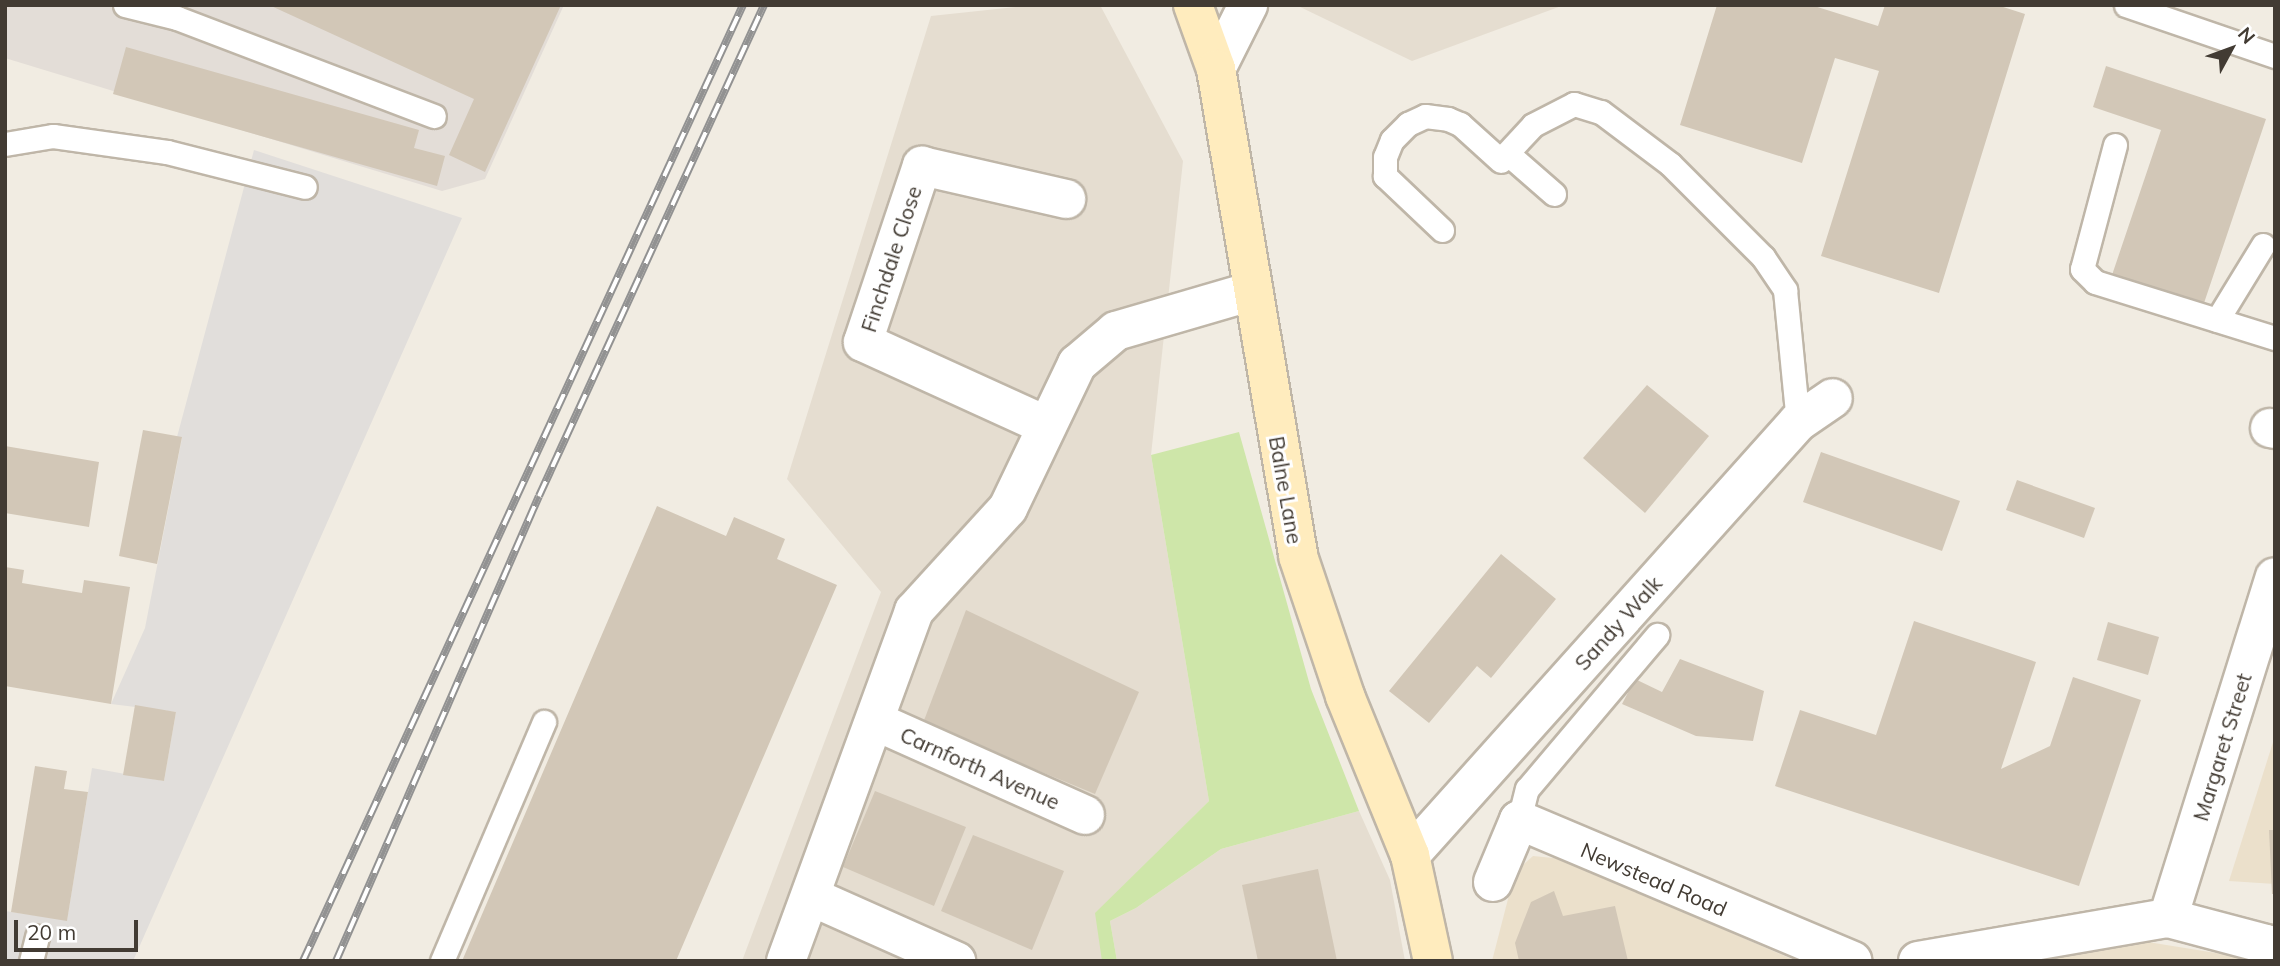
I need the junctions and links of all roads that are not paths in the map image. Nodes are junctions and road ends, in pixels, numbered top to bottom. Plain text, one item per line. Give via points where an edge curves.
1 (125, 5) edge
2 (1194, 5) edge
3 (1248, 5) edge
4 (2126, 5) edge
5 (2275, 56) edge
6 (1216, 69) junction
7 (435, 116) dead end
8 (5, 144) edge
9 (2115, 145) dead end
10 (1501, 161) dead end
11 (305, 187) dead end
12 (1554, 194) dead end
13 (1066, 199) dead end
14 (1442, 230) dead end
15 (2263, 245) dead end
16 (1253, 291) junction
17 (2217, 320) junction
18 (2275, 338) edge
19 (1833, 398) dead end
20 (1798, 422) junction
21 (1045, 425) junction
22 (2275, 577) edge
23 (1657, 635) dead end
24 (875, 721) junction
25 (544, 722) dead end
26 (1085, 815) dead end
27 (1519, 820) junction
28 (1410, 855) junction
29 (1493, 882) dead end
30 (812, 897) junction
31 (2168, 918) junction
32 (37, 937) dead end
33 (2275, 950) edge
34 (31, 961) edge
35 (442, 961) edge
36 (786, 961) edge
37 (956, 961) edge
38 (1433, 961) edge
39 (1852, 961) edge
40 (1918, 961) edge

1 - 7 lane via 177,18
2 - 6 street, Balne Lane
3 - 6 street
4 - 5 lane
6 - 16 street, Balne Lane
8 - 11 lane via 53,136 167,152
9 - 17 lane via 2081,268 2095,282
10 - 14 lane via 1460,124 1448,119 1425,116 1392,140 1385,157 1385,176
12 - 20 lane via 1507,153 1533,125 1574,104 1601,113 1670,164 1763,257 1785,290
13 - 21 street, Finchdale Close via 922,166 863,342
15 - 17 lane
16 - 21 street, Carnforth Avenue via 1116,331 1077,364
16 - 28 street, Balne Lane via 1298,556 1345,696
17 - 18 lane
19 - 20 street, Sandy Walk
20 - 28 street, Sandy Walk
21 - 24 street, Carnforth Avenue via 1008,508 914,611
22 - 31 street, Margaret Street
23 - 27 lane via 1527,789
24 - 26 street, Carnforth Avenue
24 - 30 street, Carnforth Avenue
25 - 35 lane
27 - 29 street
27 - 39 street, Newstead Road
28 - 38 street, Balne Lane
30 - 36 street, Carnforth Avenue
30 - 37 street
31 - 33 street
31 - 40 street
32 - 34 lane

